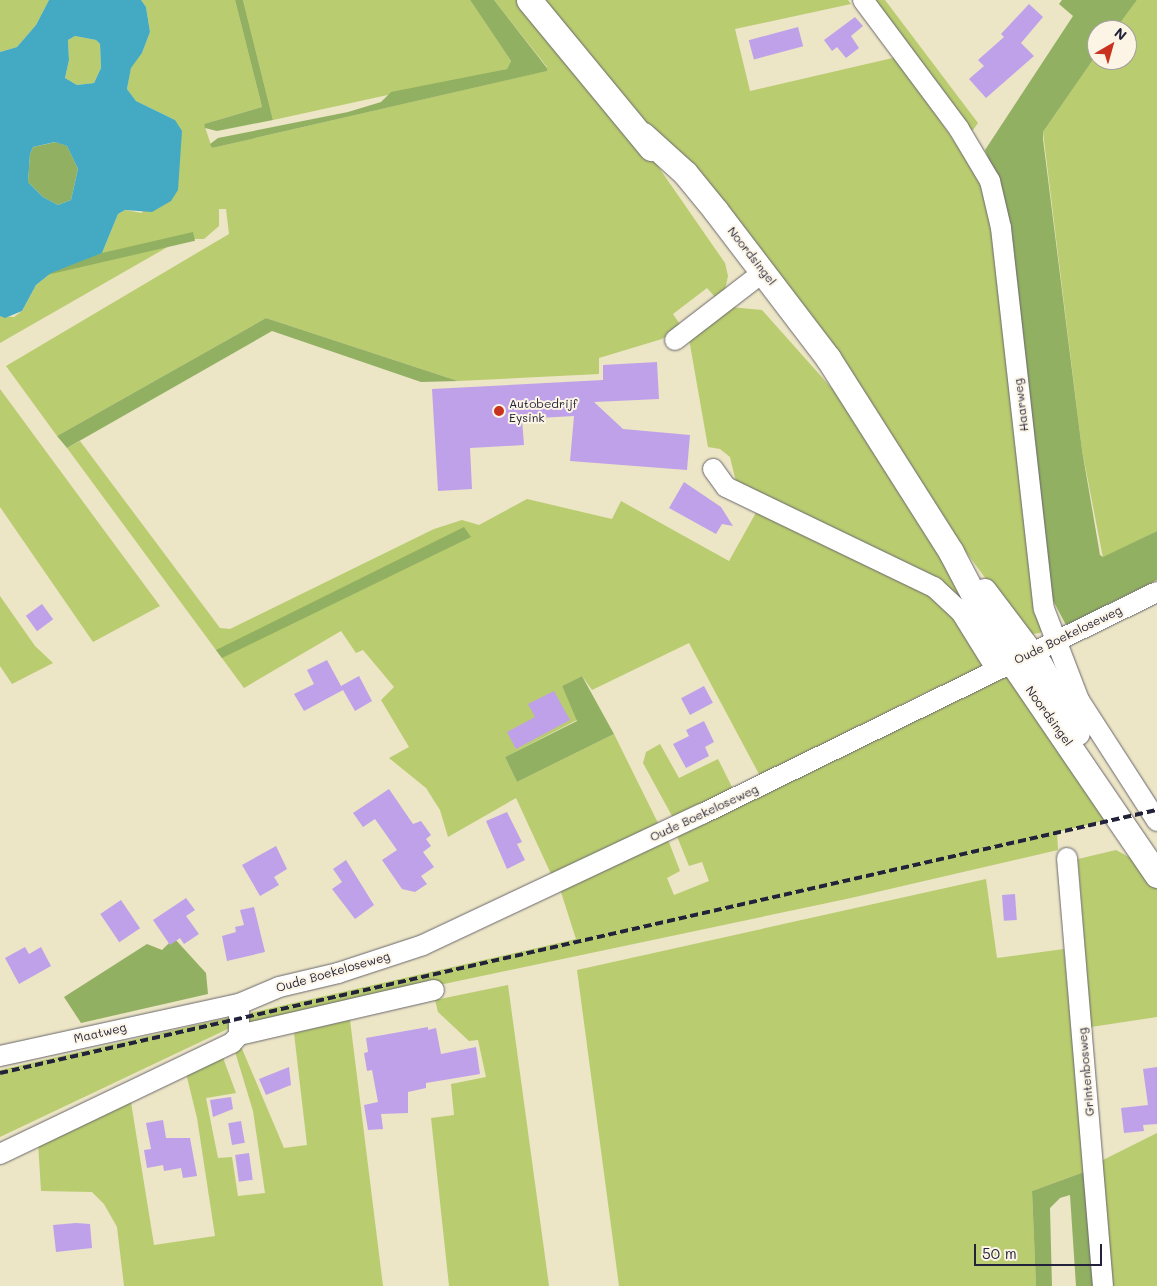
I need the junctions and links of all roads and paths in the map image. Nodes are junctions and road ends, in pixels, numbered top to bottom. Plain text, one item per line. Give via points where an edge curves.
1 (529, 0) edge
2 (863, 0) edge
3 (643, 135) junction
4 (754, 280) junction
5 (675, 340) dead end
6 (845, 389) junction
7 (713, 469) dead end
8 (1157, 592) edge
9 (1054, 640) junction
10 (1013, 661) junction
11 (1157, 821) edge
12 (1157, 851) edge
13 (1067, 858) dead end
14 (1157, 875) edge
15 (434, 990) dead end
16 (239, 1004) junction
17 (201, 1010) joint
18 (239, 1035) junction
19 (0, 1056) edge
20 (0, 1154) edge
21 (1103, 1286) edge

1 - 3 main road, Noordsingel
2 - 9 street, Haarweg via 959,129 990,181 1001,228 1044,609
3 - 4 main road, Noordsingel via 671,176
3 - 6 main road, Noordsingel via 684,173 755,258 828,358
4 - 5 street
4 - 6 main road, Noordsingel via 817,362
6 - 10 main road, Noordsingel via 951,552
7 - 10 street via 726,487 934,586
8 - 9 street, Oude Boekeloseweg
9 - 10 street, Oude Boekeloseweg
9 - 11 street, Haarweg via 1079,700
10 - 12 main road, Noordsingel via 1077,733
10 - 14 main road, Noordsingel
10 - 16 street, Oude Boekeloseweg via 423,945 338,973 280,987
13 - 21 street, Grintenbosweg
15 - 18 street
16 - 17 street, Oude Boekeloseweg
16 - 18 street
17 - 19 street, Maatweg
18 - 20 street via 232,1043

